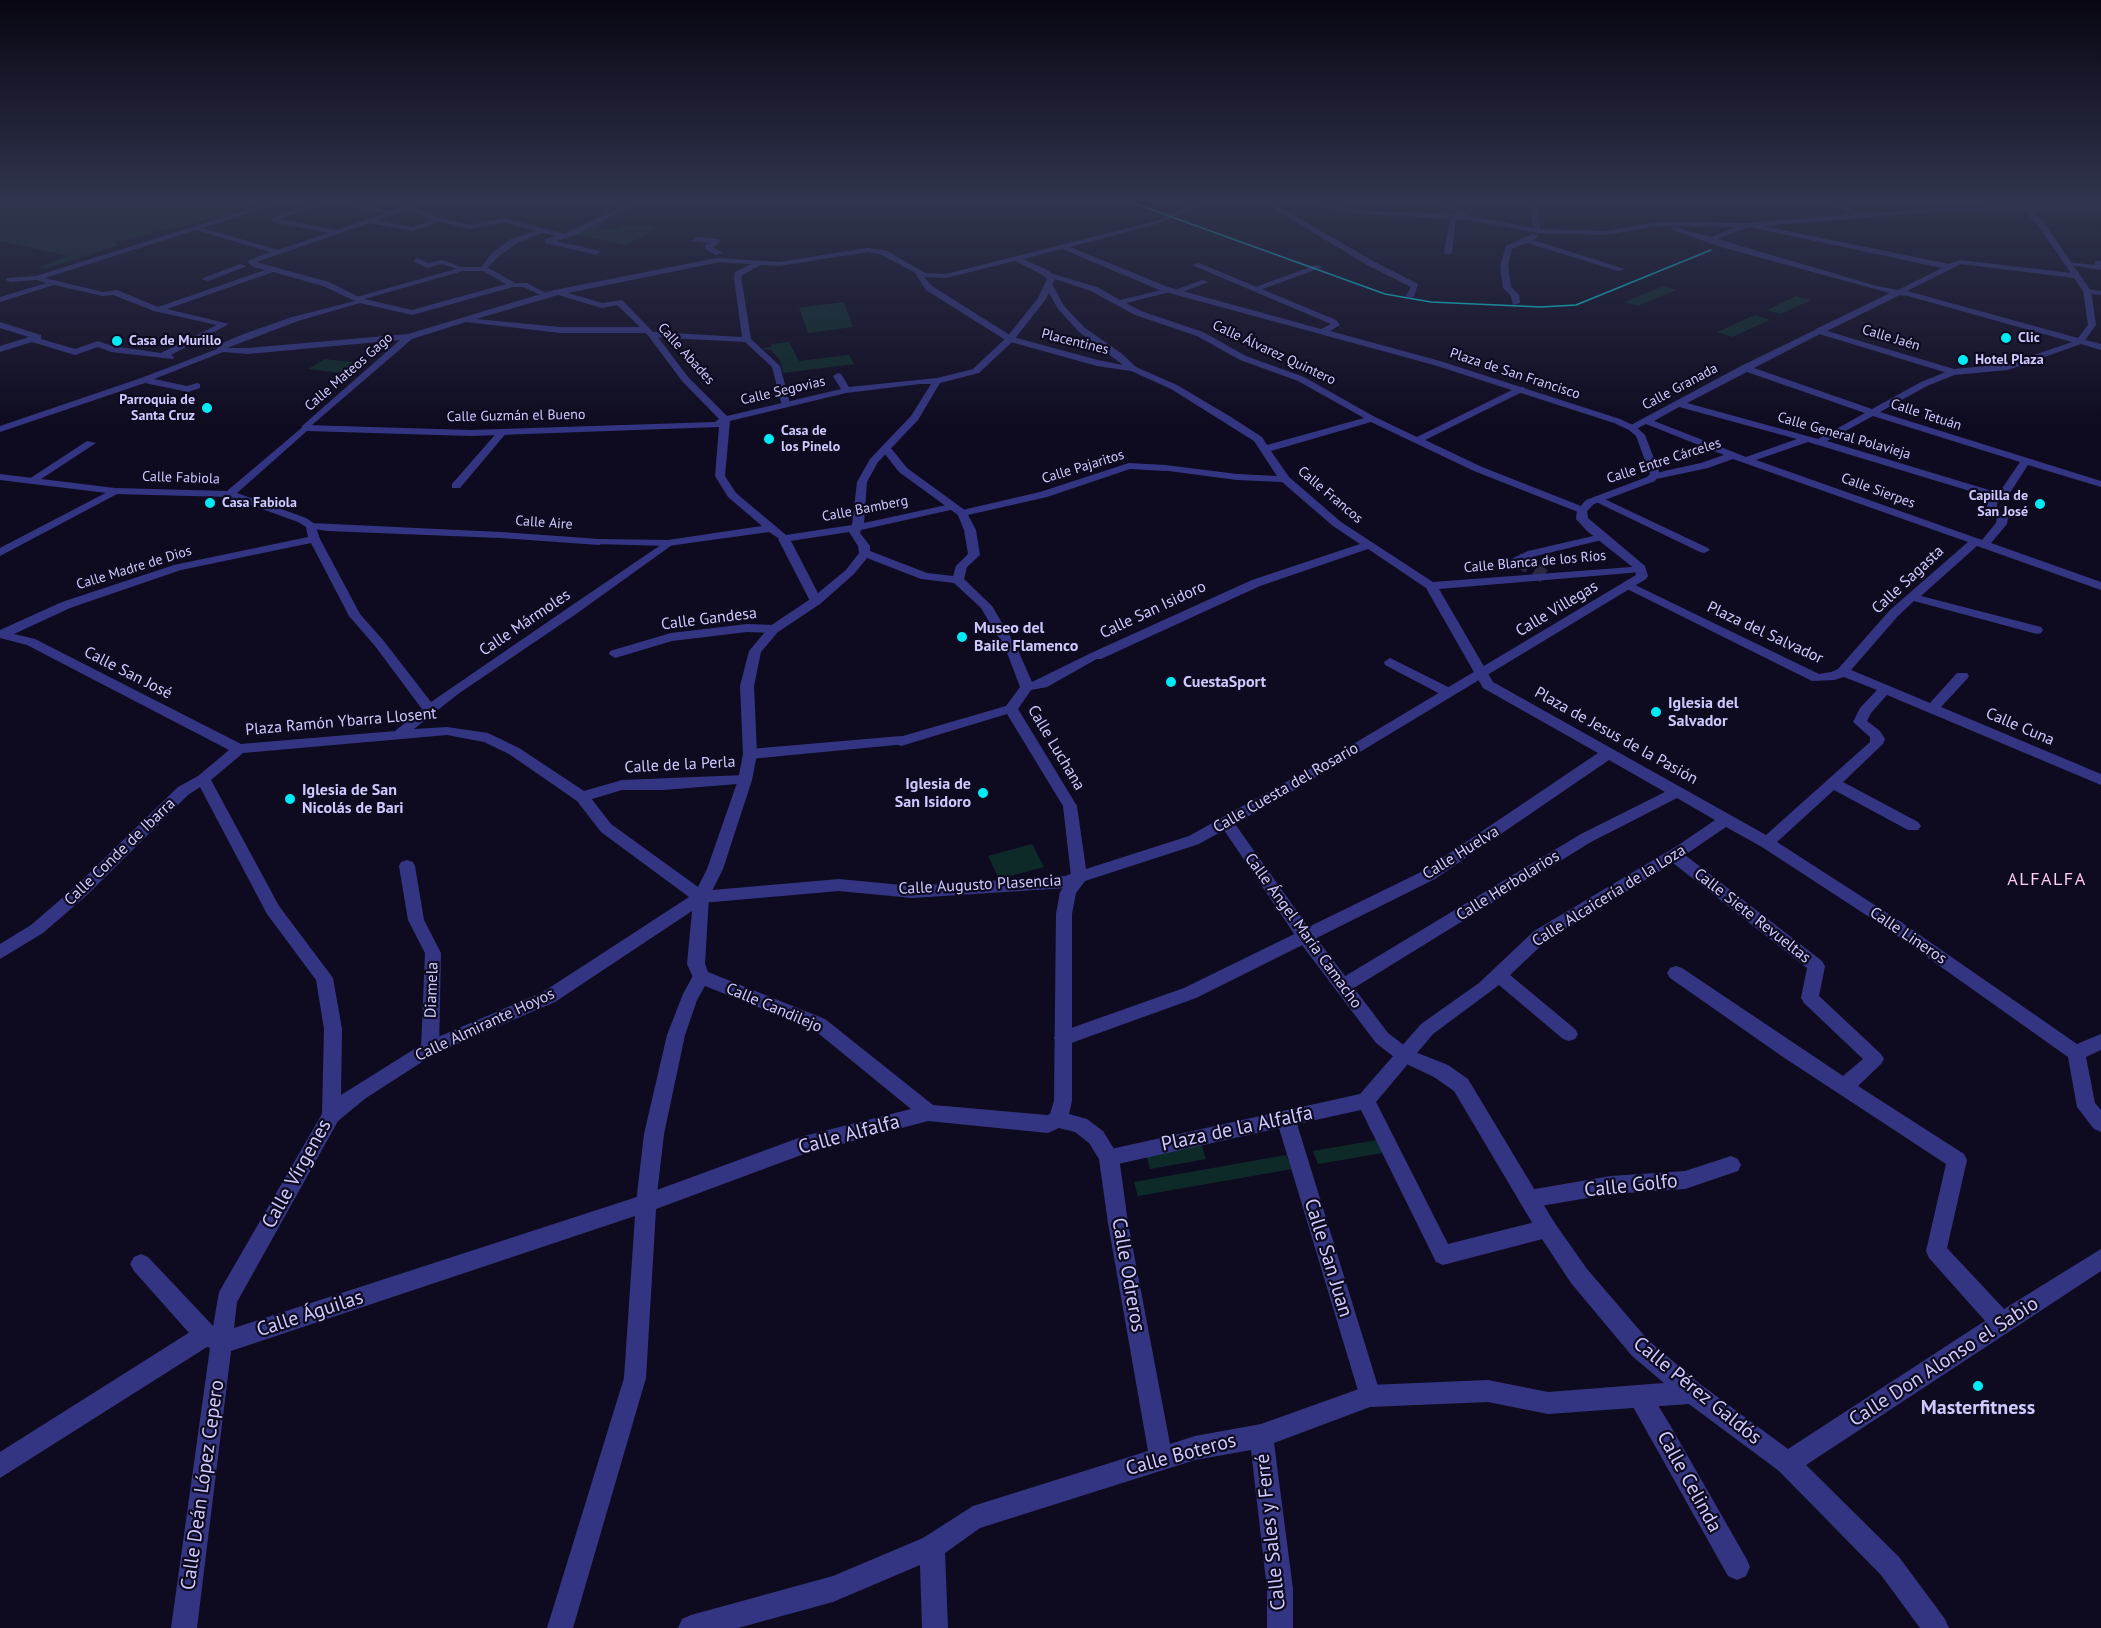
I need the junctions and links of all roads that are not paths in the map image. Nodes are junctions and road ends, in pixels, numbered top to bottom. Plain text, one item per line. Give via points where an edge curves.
1 (46, 275) edge
2 (217, 275) edge
3 (257, 275) edge
4 (291, 275) edge
5 (442, 275) edge
6 (495, 275) edge
7 (633, 275) edge
8 (738, 275) edge
9 (920, 275) edge
10 (927, 275) edge
11 (955, 275) edge
12 (1048, 275) edge
13 (1052, 275) edge
14 (1131, 275) edge
15 (1220, 275) edge
16 (1295, 275) edge
17 (1393, 275) edge
18 (1505, 275) edge
19 (1830, 275) edge
20 (1932, 275) edge
21 (2067, 275) edge
22 (2075, 276) joint
23 (36, 278) junction
24 (5, 279) edge
25 (205, 279) dead end
26 (57, 282) junction
27 (1204, 282) dead end
28 (513, 285) junction
29 (1049, 286) junction
30 (1254, 289) junction
31 (1170, 291) junction
32 (1897, 291) junction
33 (2087, 291) junction
34 (557, 292) junction
35 (2101, 293) edge
36 (545, 295) junction
37 (1410, 296) dead end
38 (360, 299) junction
39 (0, 300) edge
40 (1118, 303) junction
41 (1516, 303) dead end
42 (157, 309) junction
43 (461, 320) junction
44 (0, 325) edge
45 (1819, 331) junction
46 (648, 332) junction
47 (1320, 333) junction
48 (409, 337) junction
49 (32, 339) junction
50 (1010, 339) junction
51 (747, 340) junction
52 (2079, 342) junction
53 (2101, 347) edge
54 (0, 349) edge
55 (221, 350) junction
56 (161, 356) junction
57 (191, 362) junction
58 (1133, 369) junction
59 (1742, 369) junction
60 (1954, 372) junction
61 (838, 376) dead end
62 (144, 380) junction
63 (937, 381) junction
64 (197, 386) dead end
65 (1521, 389) junction
66 (846, 390) junction
67 (785, 404) junction
68 (1678, 404) junction
69 (1874, 413) junction
70 (725, 418) junction
71 (1372, 419) junction
72 (1646, 421) junction
73 (305, 428) junction
74 (0, 429) edge
75 (503, 431) junction
76 (1636, 431) junction
77 (1807, 439) junction
78 (1418, 440) junction
79 (1820, 442) junction
80 (91, 443) dead end
81 (886, 449) junction
82 (1266, 449) junction
83 (1733, 455) junction
84 (1746, 460) junction
85 (2025, 462) junction
86 (2101, 470) edge
87 (0, 477) edge
88 (1286, 478) junction
89 (1651, 479) junction
90 (31, 481) junction
91 (2097, 483) edge
92 (456, 486) dead end
93 (114, 491) junction
94 (230, 495) junction
95 (2002, 497) junction
96 (1598, 499) junction
97 (951, 507) junction
98 (962, 513) junction
99 (1582, 514) junction
100 (773, 528) junction
101 (856, 528) junction
102 (312, 532) junction
103 (1602, 537) junction
104 (784, 539) junction
105 (668, 543) junction
106 (1979, 543) junction
107 (1369, 545) junction
108 (1704, 550) dead end
109 (865, 553) junction
110 (0, 554) edge
111 (1517, 559) dead end
112 (1641, 568) junction
113 (958, 580) junction
114 (1431, 586) junction
115 (1627, 586) junction
116 (2101, 586) edge
117 (1912, 597) junction
118 (816, 601) junction
119 (774, 629) junction
120 (2037, 630) dead end
121 (2, 634) edge
122 (615, 654) dead end
123 (1390, 662) dead end
124 (1844, 672) junction
125 (1482, 673) junction
126 (1962, 676) dead end
127 (1027, 687) junction
128 (1885, 689) junction
129 (1449, 693) junction
130 (1928, 708) junction
131 (429, 709) junction
132 (1011, 709) junction
133 (401, 733) junction
134 (239, 749) junction
135 (750, 754) junction
136 (1607, 754) junction
137 (203, 779) junction
138 (745, 780) junction
139 (2101, 780) edge
140 (1833, 783) junction
141 (1677, 792) junction
142 (582, 797) junction
143 (1226, 822) junction
144 (1732, 822) junction
145 (1913, 826) dead end
146 (1767, 843) junction
147 (1674, 855) junction
148 (407, 866) dead end
149 (1079, 877) junction
150 (701, 897) junction
151 (1305, 936) junction
152 (0, 952) edge
153 (1676, 973) dead end
154 (1499, 975) junction
155 (701, 977) junction
156 (1343, 986) junction
157 (1569, 1034) dead end
158 (1063, 1038) junction
159 (1382, 1038) joint
160 (2101, 1042) edge
161 (430, 1048) junction
162 (2076, 1053) junction
163 (1404, 1055) junction
164 (1844, 1087) junction
165 (1366, 1101) junction
166 (928, 1113) junction
167 (331, 1115) junction
168 (1058, 1119) junction
169 (1286, 1119) junction
170 (2101, 1123) edge
171 (1109, 1157) junction
172 (1731, 1165) dead end
173 (1529, 1199) junction
174 (646, 1203) junction
175 (1547, 1229) junction
176 (2101, 1259) edge
177 (141, 1264) dead end
178 (2002, 1323) junction
179 (214, 1339) junction
180 (1692, 1392) junction
181 (1370, 1396) junction
182 (1640, 1397) junction
183 (1260, 1436) junction
184 (1161, 1458) junction
185 (1787, 1463) junction
186 (0, 1466) edge
187 (932, 1547) junction
188 (1737, 1567) dead end
189 (184, 1628) edge
190 (560, 1628) edge
191 (691, 1628) edge
192 (936, 1628) edge
193 (1280, 1628) edge
194 (1936, 1628) edge

1 - 23 street
2 - 25 street
3 - 42 street
4 - 38 street
5 - 38 street
6 - 28 street
7 - 34 street, Calle Mateos Gago
8 - 51 street
9 - 50 street, Placentines via 929,288
10 - 11 street
12 - 29 street
13 - 40 street, Calle Álvarez Quintero via 1094,289
14 - 31 street, Plaza de San Francisco
15 - 30 street
16 - 30 street
17 - 37 street via 1414,286
18 - 41 street via 1507,288
19 - 32 street
20 - 32 street, Calle Granada
21 - 22 street
22 - 33 street
23 - 24 street
23 - 26 street
26 - 39 street
26 - 42 street via 103,294 114,292
27 - 31 street
28 - 36 street via 524,285
28 - 38 street via 412,313
29 - 50 street, Calle Segovias
29 - 58 street via 1082,330
30 - 47 street via 1336,325
31 - 40 street
31 - 47 street, Plaza de San Francisco
32 - 45 street, Calle Granada
32 - 52 street
33 - 35 street
33 - 52 street via 2092,325
34 - 36 street, Calle Mateos Gago
34 - 46 street, Calle Abades via 602,306 619,302
36 - 43 street, Calle Mateos Gago
38 - 55 street via 244,337
40 - 71 street, Calle Álvarez Quintero via 1301,379
42 - 56 street via 225,324
43 - 46 street via 560,330
43 - 48 street, Calle Mateos Gago
44 - 49 street via 38,337
45 - 59 street, Calle Granada
45 - 60 street, Calle Jaén
46 - 51 street
46 - 70 street, Calle Abades via 685,379
47 - 65 street, Plaza de San Francisco via 1378,346
48 - 55 street
48 - 73 street, Calle Mateos Gago
49 - 54 street
49 - 56 street via 75,352 99,344 111,350
50 - 58 street, Placentines
50 - 63 street, Calle Segovias via 976,372
51 - 67 street via 776,366
52 - 53 street
52 - 60 street via 2008,367
55 - 57 street
56 - 57 street
57 - 62 street
58 - 82 street, Calle Francos via 1228,418
59 - 68 street, Calle Granada
59 - 69 street, Calle Tetuán
60 - 69 street via 1924,384
61 - 66 street, Calle Segovias
62 - 64 street via 188,389
62 - 74 street
63 - 66 street, Calle Segovias
63 - 81 street via 915,418
65 - 76 street, Plaza de San Francisco
65 - 78 street
66 - 67 street, Calle Segovias
67 - 70 street, Calle Segovias
68 - 72 street, Calle Granada
68 - 77 street, Calle General Polavieja
69 - 79 street
69 - 85 street, Calle Tetuán
70 - 75 street, Calle Guzmán el Bueno via 717,425
70 - 100 street via 720,476 732,495
71 - 78 street, Calle Álvarez Quintero
71 - 82 street
72 - 76 street, Calle Granada
72 - 83 street, Calle Sierpes
73 - 75 street, Calle Guzmán el Bueno
73 - 94 street, Calle Mateos Gago
75 - 92 street
76 - 89 street via 1654,474
77 - 79 street, Calle General Polavieja
77 - 84 street
78 - 99 street, Calle Álvarez Quintero
79 - 95 street, Calle General Polavieja
80 - 90 street
81 - 97 street via 903,470
81 - 101 street via 862,482
82 - 88 street, Calle Francos
83 - 84 street, Calle Sierpes
83 - 89 street, Calle Entre Cárceles
84 - 106 street, Calle Sierpes
85 - 91 street, Calle Tetuán
85 - 95 street
86 - 91 street
87 - 90 street, Calle Fabiola
88 - 98 street, Calle Pajaritos via 1129,466 1043,495
88 - 107 street, Calle Francos via 1337,524
89 - 96 street, Calle Entre Cárceles
90 - 93 street, Calle Fabiola
93 - 94 street, Calle Fabiola
93 - 110 street
94 - 102 street, Calle Fabiola
95 - 106 street, Calle Sagasta via 1992,502 1992,511 2003,517 2001,524
96 - 99 street, Calle Entre Cárceles via 1590,502
96 - 108 street
97 - 98 street
97 - 101 street, Calle Bamberg
98 - 113 street via 970,530 974,555 962,566
99 - 103 street, Calle Álvarez Quintero
100 - 104 street
100 - 105 street, Calle Aire
101 - 104 street, Calle Bamberg
101 - 109 street via 854,533
102 - 105 street, Calle Aire via 328,528 460,532
102 - 121 street, Calle Madre de Dios via 178,567 66,605
102 - 131 street via 355,616
103 - 111 street
103 - 112 street, Calle Álvarez Quintero
104 - 118 street
105 - 131 street, Calle Mármoles
106 - 116 street, Calle Sierpes
106 - 117 street, Calle Sagasta
107 - 114 street, Calle Francos
107 - 127 street, Calle San Isidoro via 1256,583 1042,684
109 - 113 street via 925,576
109 - 118 street via 850,572
112 - 114 street, Calle Blanca de los Ríos
112 - 115 street, Calle Villegas via 1642,576
113 - 127 street via 986,606 1012,650
114 - 125 street, Calle Francos
115 - 124 street, Plaza del Salvador via 1816,678
115 - 125 street, Calle Villegas
117 - 120 street
117 - 124 street, Calle Sagasta
118 - 119 street
119 - 122 street, Calle Gandesa via 747,628 671,637
119 - 135 street via 754,651 749,672
121 - 134 street, Calle San José via 31,642
123 - 129 street
124 - 128 street
125 - 129 street, Calle Cuesta del Rosario
125 - 136 street, Plaza de Jesus de la Pasión via 1488,685
126 - 130 street
127 - 132 street
128 - 130 street
128 - 140 street via 1860,722 1875,734 1876,744
129 - 143 street, Calle Cuesta del Rosario
130 - 139 street, Calle Cuna
131 - 133 street, Calle Mármoles
132 - 135 street via 901,741
132 - 149 street, Calle Luchana via 1070,806
133 - 134 street, Plaza Ramón Ybarra Llosent
133 - 142 street, Plaza Ramón Ybarra Llosent via 447,731 488,738
134 - 137 street, Calle Conde de Ibarra
135 - 138 street
136 - 141 street, Plaza de Jesus de la Pasión
136 - 151 street, Calle Huelva via 1447,864
137 - 152 street, Calle Conde de Ibarra via 183,791 37,929
137 - 167 street, Calle Vírgenes via 273,910 324,978 333,1029
138 - 142 street, Calle de la Perla via 622,784
138 - 150 street via 715,869
140 - 145 street
140 - 146 street
141 - 144 street, Plaza de Jesus de la Pasión
141 - 156 street, Calle Herbolarios via 1586,838
142 - 150 street, Plaza Ramón Ybarra Llosent via 606,828
143 - 149 street, Calle Cuesta del Rosario via 1194,840
143 - 151 street, Calle Ángel María Camacho
144 - 146 street, Calle Lineros
144 - 147 street, Calle Alcaicería de la Loza
146 - 162 street, Calle Lineros via 1895,926
147 - 154 street, Calle Alcaicería de la Loza via 1540,936
147 - 164 street, Calle Siete Revueltas via 1816,966 1810,998 1875,1059
148 - 161 street, Diamela via 416,920 434,953
149 - 150 street, Calle Augusto Plasencia via 1066,882 912,892 839,885
149 - 158 street via 1068,892 1064,914
150 - 155 street via 696,964
150 - 161 street, Calle Almirante Hoyos via 549,997
151 - 156 street, Calle Ángel María Camacho
151 - 158 street, Calle Huelva via 1190,993
153 - 164 street
154 - 157 street
154 - 163 street, Calle Alcaicería de la Loza via 1426,1029
155 - 166 street, Calle Candilejo via 819,1024
155 - 174 street via 676,1035 654,1134
156 - 159 street, Calle Ángel María Camacho
158 - 168 street via 1063,1101
159 - 163 street, Calle Pérez Galdós
160 - 162 street
161 - 167 street, Calle Almirante Hoyos via 359,1092
162 - 170 street via 2086,1107
163 - 165 street, Calle Alcaicería de la Loza
163 - 173 street, Calle Pérez Galdós via 1441,1071 1461,1085
164 - 178 street via 1957,1160 1936,1251
165 - 169 street, Plaza de la Alfalfa
165 - 175 street via 1443,1255
166 - 168 street, Calle Alfalfa via 1048,1124
166 - 174 street, Calle Alfalfa via 804,1145
167 - 179 street, Calle Vírgenes via 227,1300
168 - 171 street, Calle Odreros via 1080,1125 1096,1137
169 - 171 street, Plaza de la Alfalfa
169 - 181 street, Calle San Juan
171 - 184 street, Calle Odreros
172 - 173 street, Calle Golfo via 1685,1180 1611,1185
173 - 175 street, Calle Pérez Galdós
174 - 179 street, Calle Águilas
174 - 190 street via 635,1378
175 - 180 street, Calle Pérez Galdós via 1579,1276 1640,1348
176 - 178 street, Calle Don Alonso el Sabio
177 - 179 street
178 - 185 street, Calle Don Alonso el Sabio
179 - 186 street, Calle Águilas via 56,1428
179 - 189 street, Calle Deán López Cepero
180 - 182 street, Calle Boteros
180 - 185 street, Calle Pérez Galdós
181 - 182 street, Calle Boteros via 1488,1391 1548,1403
181 - 183 street, Calle Boteros
182 - 188 street, Calle Celinda
183 - 184 street, Calle Boteros
183 - 193 street, Calle Sales y Ferré via 1280,1588
184 - 187 street, Calle Boteros via 973,1518
185 - 194 street, Calle Pérez Galdós via 1890,1566
187 - 191 street, Calle Boteros via 833,1589
187 - 192 street

